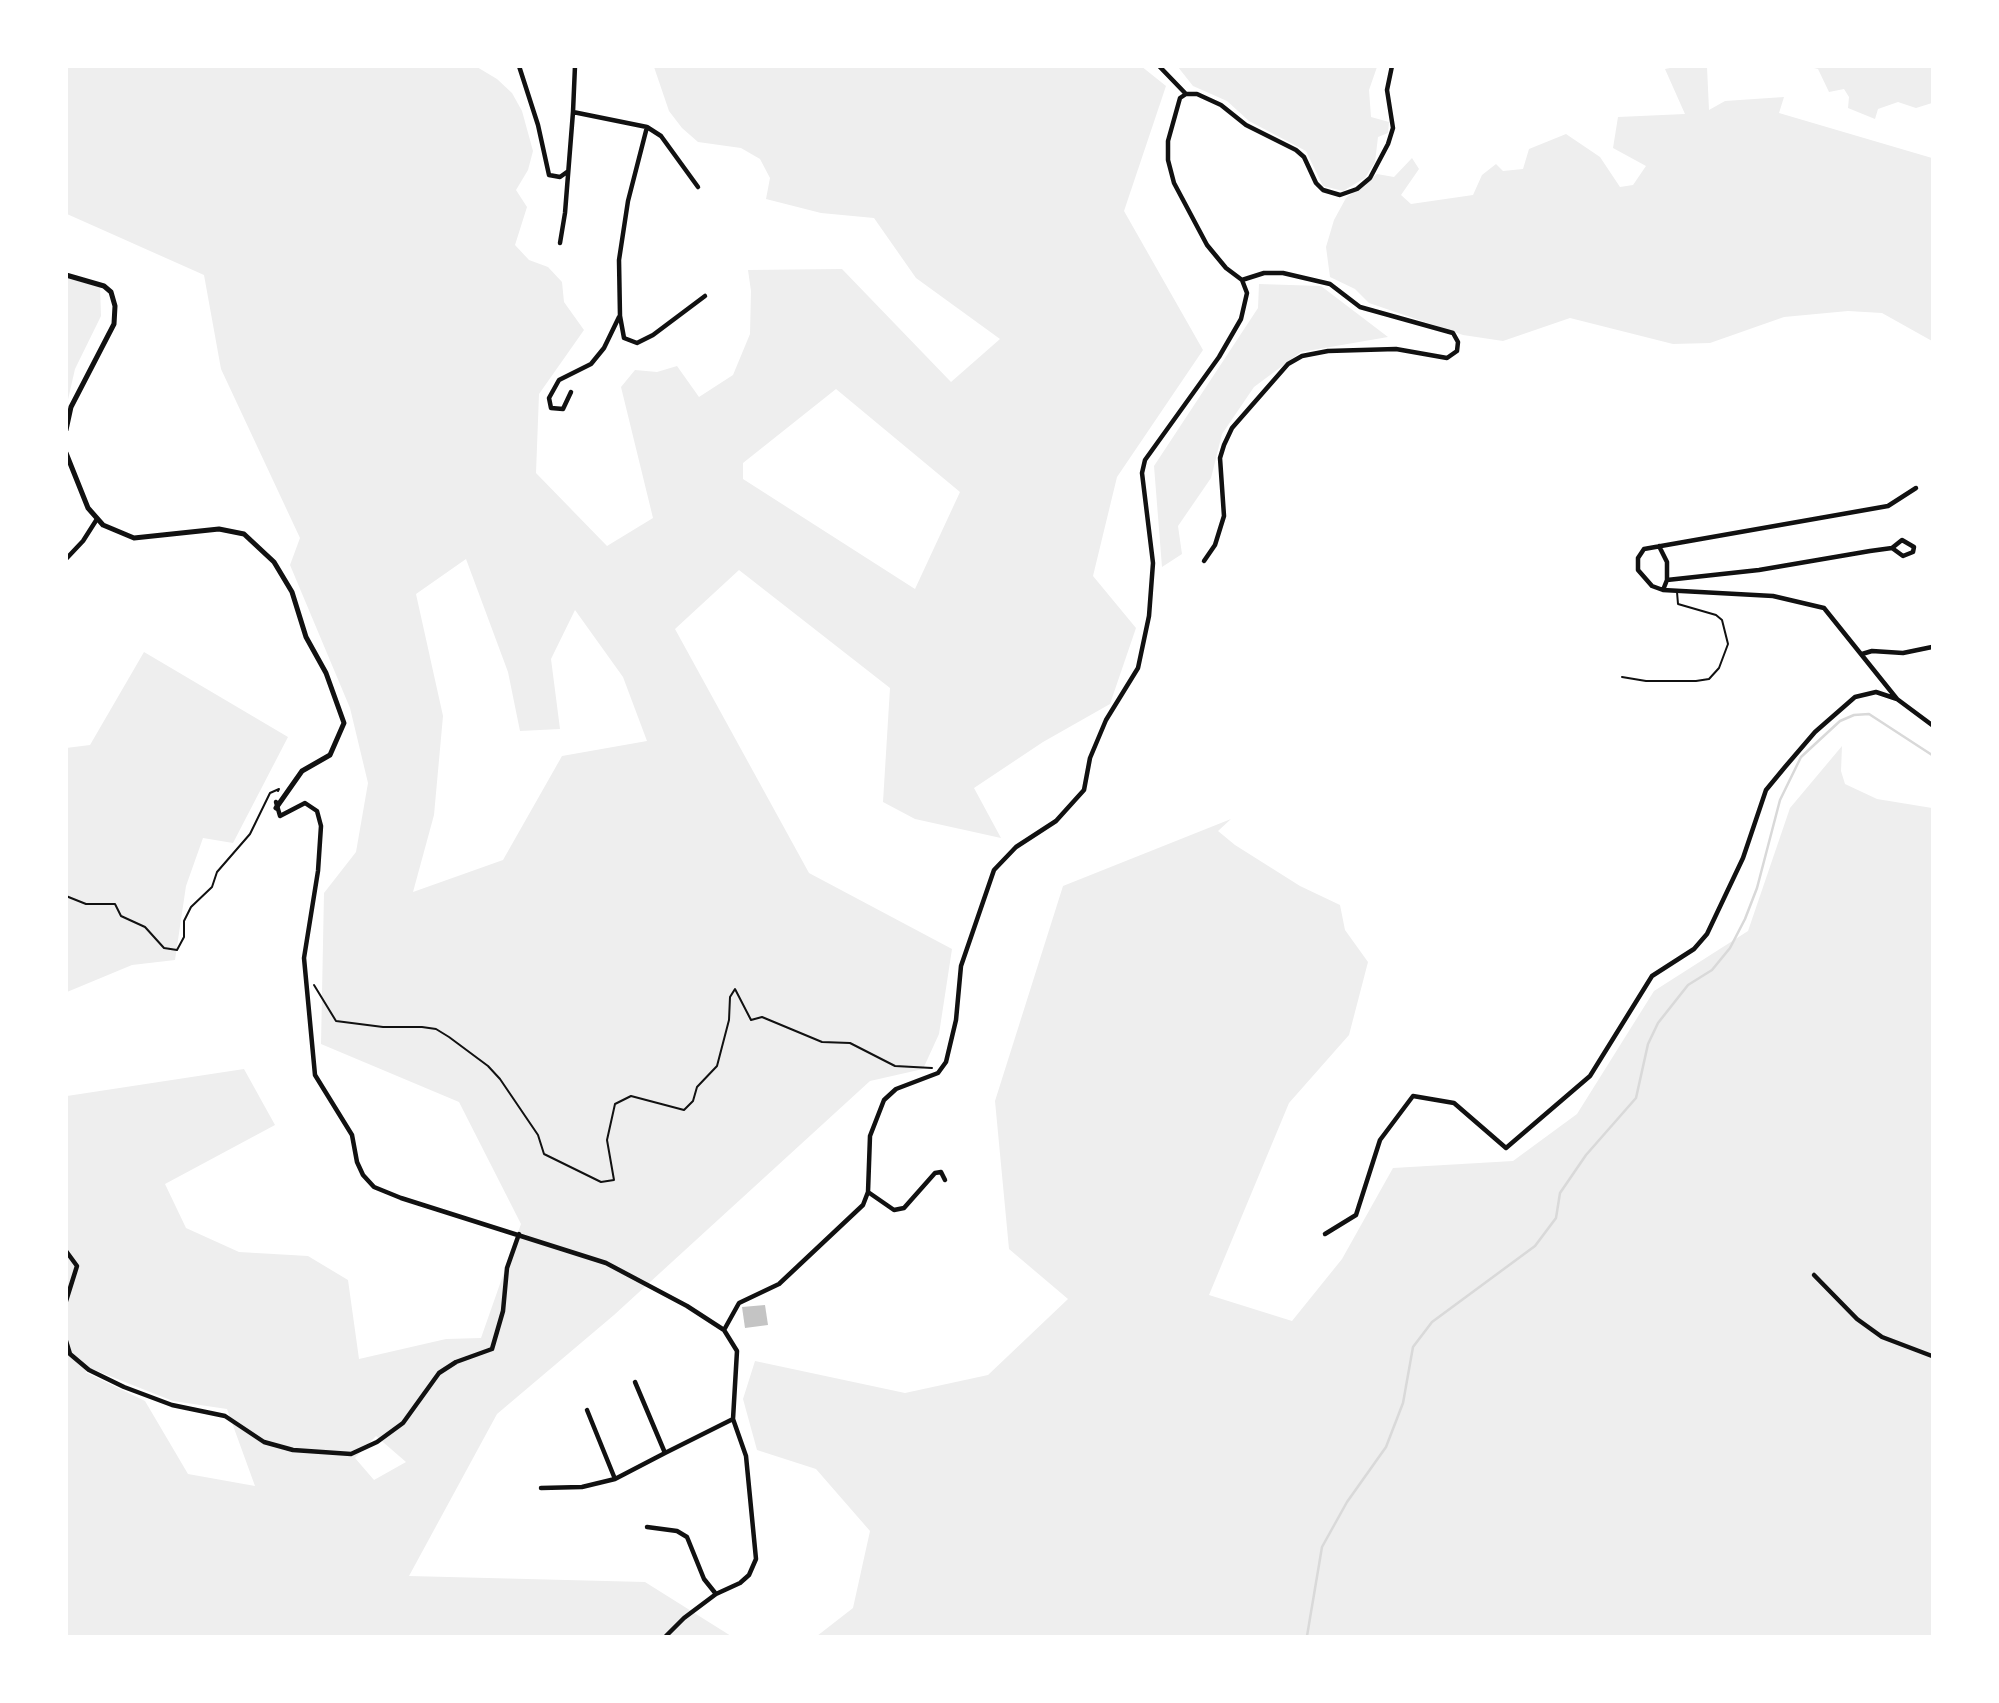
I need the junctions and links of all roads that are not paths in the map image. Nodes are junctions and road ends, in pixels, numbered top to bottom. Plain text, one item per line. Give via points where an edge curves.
1 (519, 66) edge
2 (575, 66) edge
3 (1159, 66) edge
4 (1392, 66) edge
5 (1186, 94) junction
6 (572, 111) junction
7 (647, 127) junction
8 (567, 172) junction
9 (698, 187) dead end
10 (560, 243) dead end
11 (66, 275) edge
12 (1242, 280) junction
13 (705, 296) dead end
14 (620, 316) junction
15 (571, 392) dead end
16 (66, 430) edge
17 (66, 453) edge
18 (1916, 488) dead end
19 (97, 519) junction
20 (1659, 545) junction
21 (1892, 548) junction
22 (66, 559) edge
23 (1204, 561) dead end
24 (1667, 580) junction
25 (1663, 590) junction
26 (1677, 590) junction
27 (1933, 647) edge
28 (1862, 654) junction
29 (1622, 677) dead end
30 (1897, 699) junction
31 (1933, 725) edge
32 (276, 805) joint
33 (945, 1180) dead end
34 (868, 1192) junction
35 (519, 1234) junction
36 (1325, 1234) dead end
37 (66, 1251) edge
38 (1814, 1275) dead end
39 (66, 1301) edge
40 (724, 1330) junction
41 (66, 1341) edge
42 (1933, 1356) edge
43 (635, 1382) dead end
44 (587, 1410) dead end
45 (733, 1419) junction
46 (665, 1453) junction
47 (615, 1479) junction
48 (541, 1488) dead end
49 (647, 1527) dead end
50 (716, 1594) junction
51 (666, 1636) edge

1 - 8 street via 549,175 560,177
2 - 6 street
3 - 5 street
4 - 5 street via 1387,90 1393,128 1388,144 1370,178 1340,195 1316,183 1296,150 1246,125 1221,105
5 - 12 street via 1172,119 1170,171 1189,216 1208,245
6 - 7 street
6 - 8 street
7 - 9 street via 661,135
7 - 14 street via 619,260
8 - 10 street
11 - 16 street via 104,286 115,306 114,324 71,407
12 - 23 street via 1283,273 1330,284 1360,307 1453,333 1457,351 1447,358 1396,349 1328,351 1288,364 1232,428 1224,445 1220,458 1224,516 1216,545
12 - 34 street via 1246,302 1235,330 1145,460 1142,473 1153,563 1149,616 1138,668 1106,720 1090,758 1084,790 1056,821 1016,847 995,870 961,967 951,1048 942,1068 927,1079 896,1089 884,1100 870,1136
13 - 14 street via 637,343 624,338
14 - 15 street via 591,364 559,380 549,398 551,408 563,409
17 - 19 street via 88,509
18 - 20 street via 1888,506
19 - 22 street
19 - 32 street via 120,535 134,538 219,529 244,534 274,562 292,593 344,723 330,755 302,771
20 - 24 street via 1667,562
20 - 25 street via 1644,548 1638,570 1652,586
21 - 21 street via 1902,540 1914,547 1903,556
21 - 24 street
24 - 25 street
25 - 26 street
26 - 28 street via 1773,596 1824,608
26 - 29 lane via 1678,604 1722,620 1728,644 1719,668 1709,679 1696,681
27 - 28 street
28 - 30 street
30 - 31 street
30 - 36 street via 1876,692 1856,697 1784,767 1766,790 1743,858 1707,934 1694,949 1653,976 1590,1076 1506,1148 1454,1103 1413,1097 1380,1140 1356,1215
32 - 35 street via 280,816 305,803 317,811 321,826 304,958 315,1075 352,1135 360,1168 374,1187
33 - 34 street via 942,1172 935,1173 904,1208 894,1210
34 - 40 street via 849,1221 791,1273 739,1303
35 - 40 street via 606,1263
35 - 41 street via 507,1268 503,1311 492,1349 439,1373 403,1423 351,1454 303,1452 264,1442 225,1416 172,1405 124,1387 89,1370 70,1354
37 - 39 street via 76,1266
38 - 42 street via 1882,1338
40 - 45 street via 737,1351
43 - 46 street
44 - 47 street
45 - 46 street
45 - 50 street via 746,1455 756,1559 740,1583
46 - 47 street
47 - 48 street via 583,1487
49 - 50 street via 687,1537 704,1579
50 - 51 street

